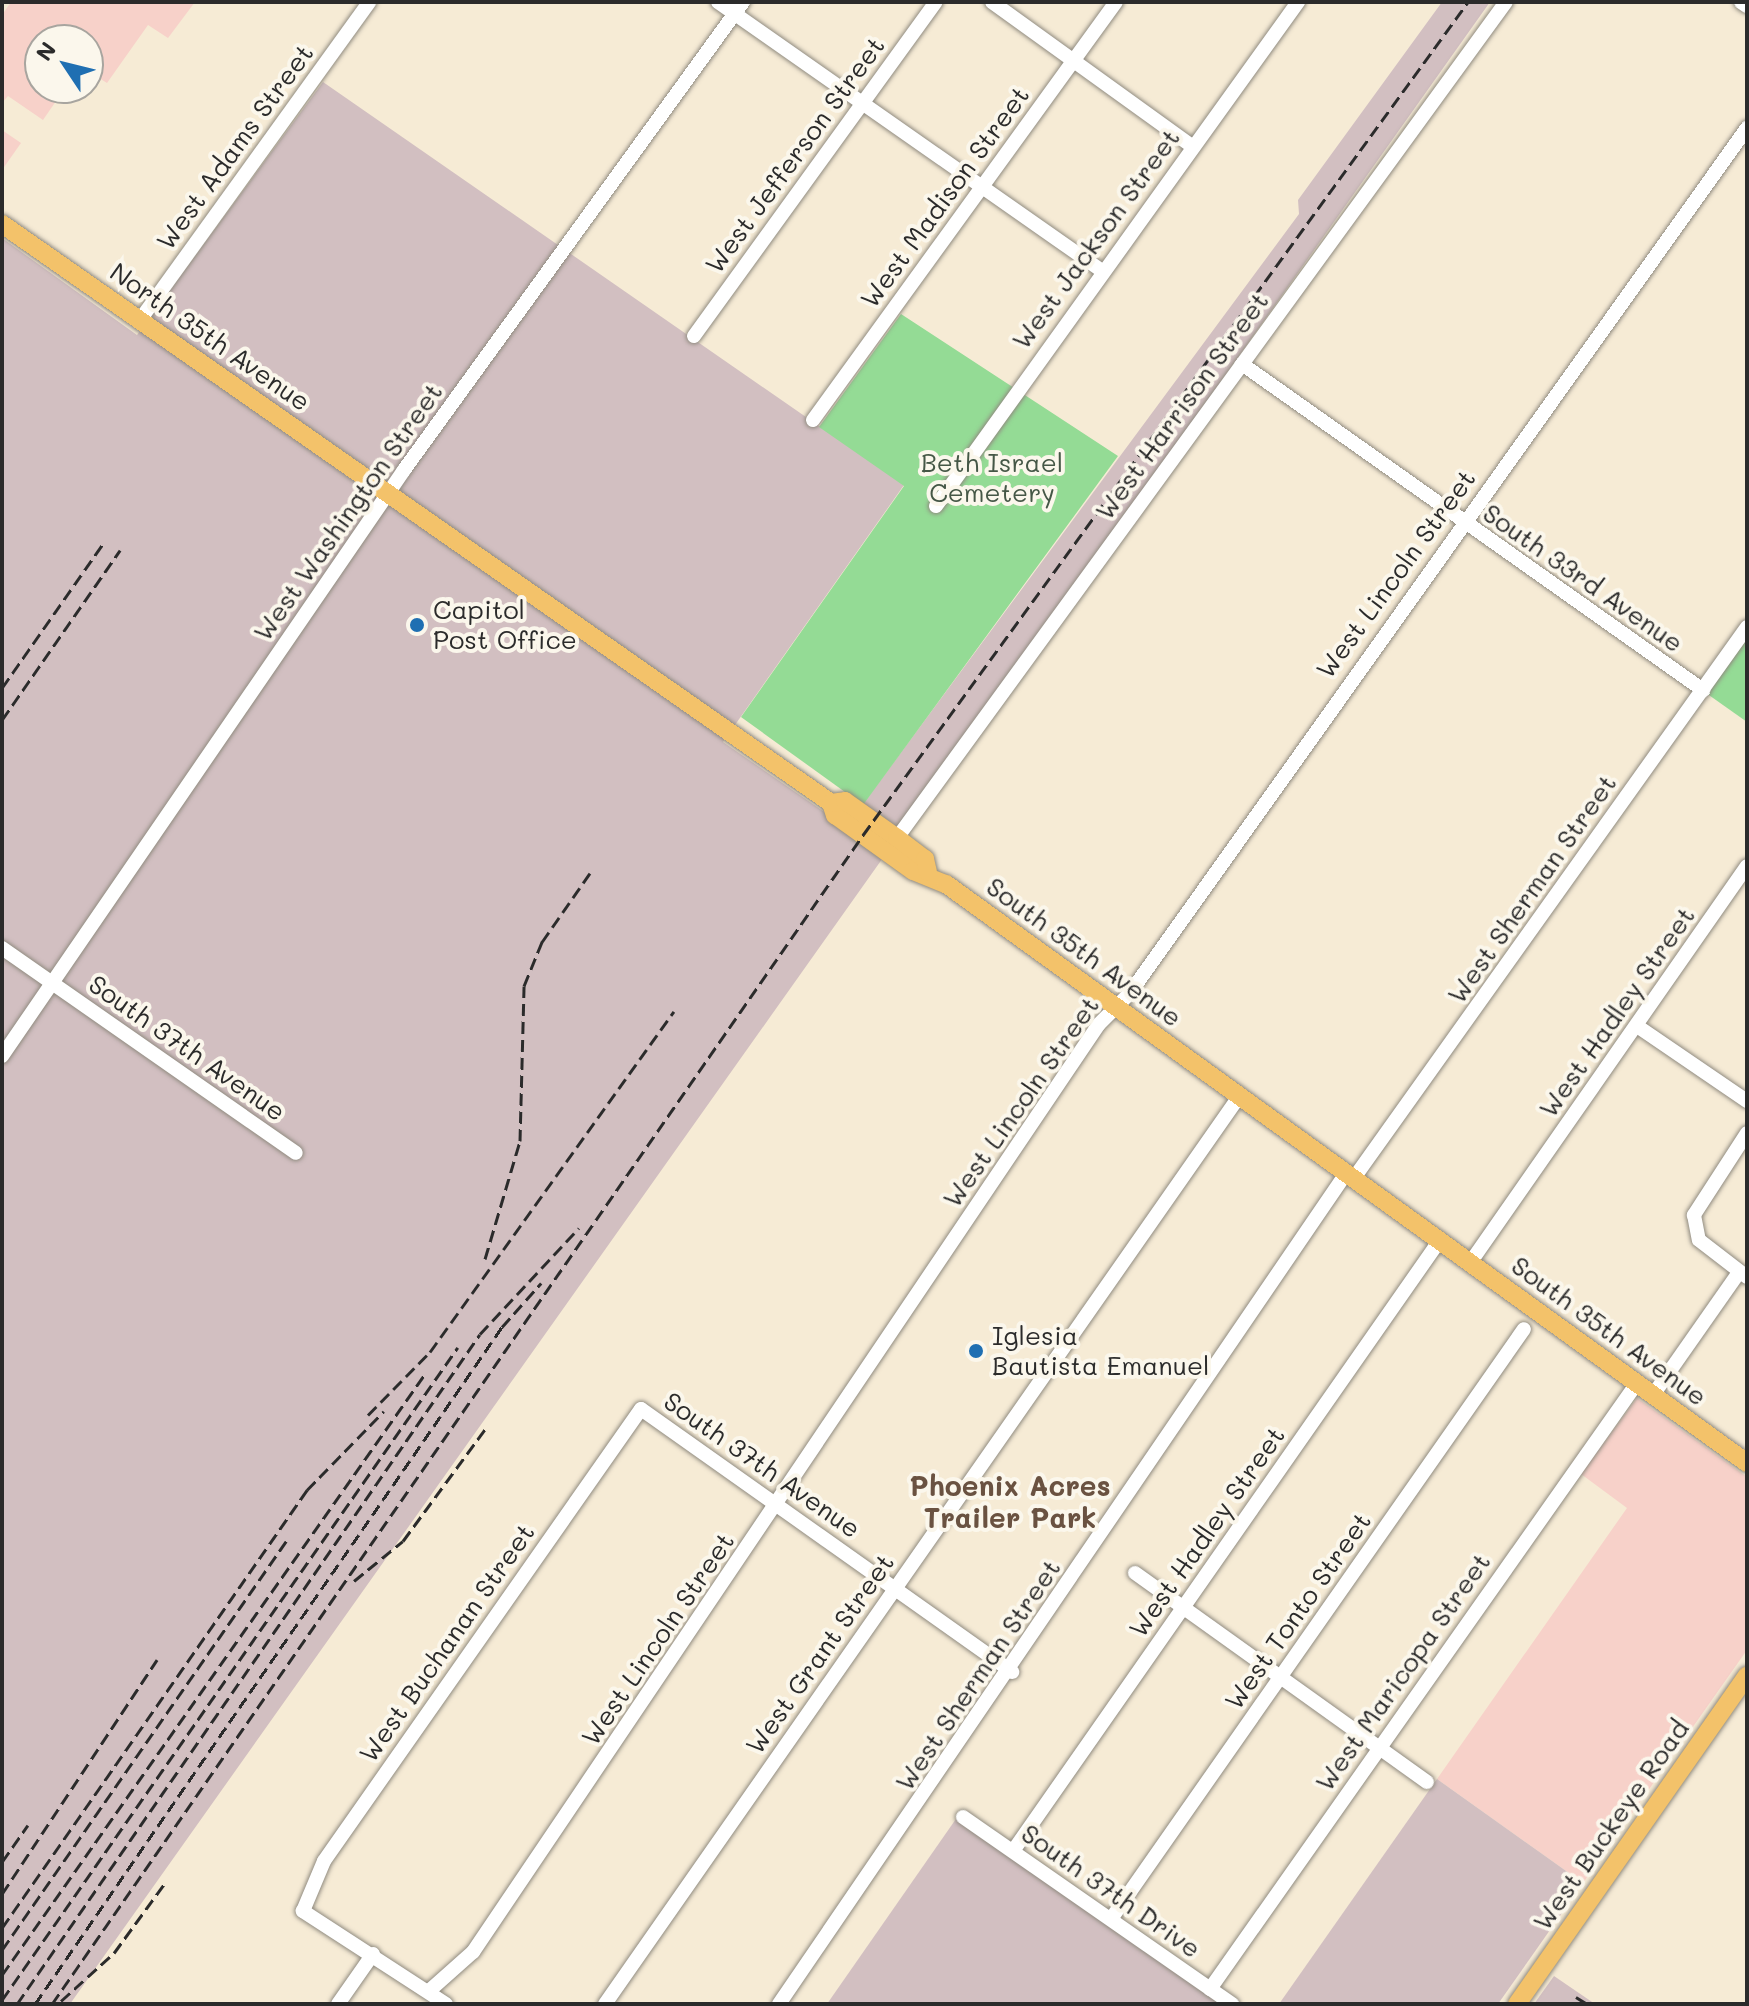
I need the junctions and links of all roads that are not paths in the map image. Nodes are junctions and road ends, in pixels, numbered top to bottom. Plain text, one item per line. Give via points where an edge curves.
1 (369, 2) edge
2 (718, 2) edge
3 (936, 2) edge
4 (992, 2) edge
5 (1116, 2) edge
6 (1298, 2) edge
7 (1506, 2) edge
8 (1741, 2) edge
9 (1747, 6) edge
10 (738, 8) edge
11 (1074, 61) junction
12 (862, 104) junction
13 (1747, 128) edge
14 (1192, 146) junction
15 (983, 185) junction
16 (2, 224) edge
17 (1101, 270) junction
18 (140, 320) junction
19 (694, 336) dead end
20 (1242, 364) junction
21 (813, 420) dead end
22 (389, 493) junction
23 (936, 506) dead end
24 (1462, 523) junction
25 (1747, 627) edge
26 (1703, 690) junction
27 (831, 803) junction
28 (897, 838) junction
29 (1747, 866) edge
30 (928, 872) junction
31 (2, 948) edge
32 (52, 983) junction
33 (1115, 1008) junction
34 (1637, 1026) junction
35 (2, 1056) edge
36 (1240, 1095) junction
37 (1747, 1101) edge
38 (1747, 1133) edge
39 (296, 1153) dead end
40 (1350, 1175) junction
41 (1440, 1240) junction
42 (1470, 1263) junction
43 (1743, 1274) edge
44 (1524, 1329) dead end
45 (1637, 1383) junction
46 (1653, 1395) junction
47 (641, 1409) joint
48 (1747, 1463) edge
49 (778, 1504) junction
50 (1135, 1573) dead end
51 (895, 1588) junction
52 (1183, 1607) junction
53 (1012, 1672) junction
54 (1747, 1675) edge
55 (1281, 1677) junction
56 (1380, 1748) junction
57 (1427, 1782) dead end
58 (963, 1817) dead end
59 (1013, 1851) junction
60 (1111, 1919) junction
61 (373, 1954) junction
62 (1210, 1989) junction
63 (429, 1991) junction
64 (338, 2004) edge
65 (446, 2004) edge
66 (605, 2004) edge
67 (779, 2004) edge
68 (1232, 2004) edge
69 (1517, 2004) edge

1 - 18 street, West Adams Street
2 - 10 street
3 - 12 street, West Jefferson Street
4 - 11 street
5 - 11 street, West Madison Street
6 - 14 street, West Jackson Street
7 - 20 street, West Harrison Street
8 - 9 street
10 - 12 street
10 - 22 street, West Washington Street
11 - 14 street
11 - 15 street, West Madison Street
12 - 15 street
12 - 19 street, West Jefferson Street
13 - 24 street, West Lincoln Street
14 - 17 street, West Jackson Street
15 - 17 street
15 - 21 street, West Madison Street
16 - 18 main road, North 35th Avenue
17 - 23 street, West Jackson Street
18 - 22 main road, North 35th Avenue
20 - 24 street, South 33rd Avenue
20 - 28 street, West Harrison Street
22 - 27 main road, South 35th Avenue
22 - 32 street, West Washington Street
24 - 26 street, South 33rd Avenue
24 - 33 street, West Lincoln Street
25 - 26 street, West Sherman Street
26 - 40 street, West Sherman Street
27 - 28 main road via 845,801
27 - 30 main road, South 35th Avenue via 835,815 913,871
28 - 30 main road via 925,859
29 - 34 street, West Hadley Street
30 - 33 main road, South 35th Avenue
31 - 32 street, South 37th Avenue
32 - 35 street, West Washington Street
32 - 39 street, South 37th Avenue
33 - 36 main road, South 35th Avenue
33 - 49 street, West Lincoln Street
34 - 37 street
34 - 42 street, West Hadley Street
36 - 40 main road, South 35th Avenue
36 - 51 street, West Grant Street
38 - 43 street via 1694,1215 1699,1240
40 - 41 main road, South 35th Avenue
40 - 53 street, West Sherman Street
41 - 42 main road, South 35th Avenue
41 - 52 street, West Hadley Street
42 - 45 main road, South 35th Avenue
43 - 46 street
44 - 55 street, West Tonto Street
45 - 46 main road, South 35th Avenue
45 - 56 street, West Maricopa Street
46 - 48 main road, South 35th Avenue
47 - 49 street, South 37th Avenue
47 - 61 street, West Buchanan Street via 324,1861 303,1911
49 - 51 street, South 37th Avenue
49 - 63 street, West Lincoln Street via 473,1952
50 - 52 street
51 - 53 street, South 37th Avenue
51 - 66 street, West Grant Street
52 - 55 street
52 - 59 street, West Hadley Street
53 - 67 street, West Sherman Street
54 - 69 main road, West Buckeye Road
55 - 56 street
55 - 60 street, West Tonto Street
56 - 57 street
56 - 62 street, West Maricopa Street
58 - 59 street, South 37th Drive
59 - 60 street, South 37th Drive
60 - 62 street, South 37th Drive
61 - 63 street
61 - 64 street
62 - 68 street, South 37th Drive
63 - 65 street

